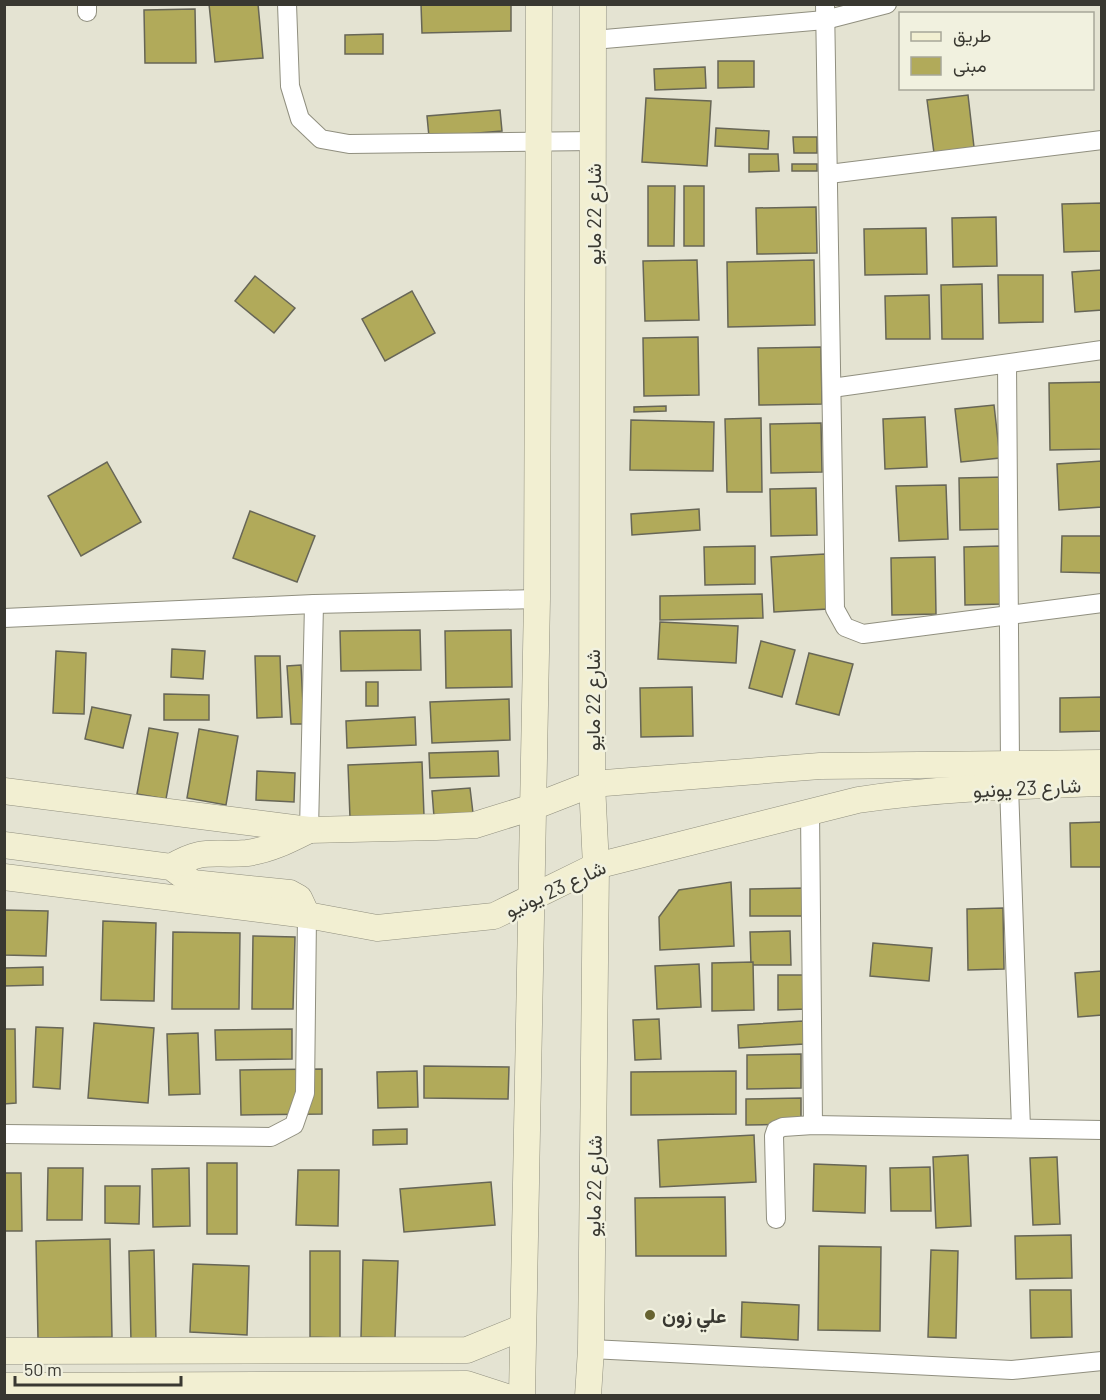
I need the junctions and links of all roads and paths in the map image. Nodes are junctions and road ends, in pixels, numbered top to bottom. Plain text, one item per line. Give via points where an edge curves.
1 (287, 4) edge
2 (539, 4) edge
3 (593, 4) edge
4 (887, 4) edge
5 (825, 12) edge
6 (593, 40) junction
7 (1101, 140) edge
8 (593, 141) junction
9 (538, 142) junction
10 (829, 174) junction
11 (1101, 350) edge
12 (1007, 364) junction
13 (832, 388) junction
14 (537, 599) junction
15 (1101, 603) edge
16 (315, 604) junction
17 (1008, 614) junction
18 (4, 618) edge
19 (1101, 763) edge
20 (1009, 775) junction
21 (1101, 783) edge
22 (592, 784) junction
23 (4, 791) edge
24 (532, 807) junction
25 (810, 811) junction
26 (309, 830) junction
27 (4, 845) edge
28 (596, 866) junction
29 (171, 867) junction
30 (4, 877) edge
31 (532, 899) junction
32 (307, 915) junction
33 (813, 1125) junction
34 (1021, 1128) junction
35 (1101, 1130) edge
36 (4, 1134) edge
37 (776, 1219) dead end
38 (521, 1328) junction
39 (591, 1349) junction
40 (466, 1350) junction
41 (4, 1351) edge
42 (1101, 1361) edge
43 (466, 1384) junction
44 (10, 1389) edge
45 (504, 1395) edge
46 (522, 1395) edge
47 (588, 1395) edge

1 - 9 street via 290,86 300,118 321,139 349,144
2 - 9 street
3 - 6 street, شارع 22 مايو
4 - 5 street
5 - 6 street
5 - 10 street
6 - 8 street, شارع 22 مايو
7 - 10 street
8 - 9 street
8 - 22 street, شارع 22 مايو
9 - 14 street
10 - 13 street
11 - 12 street
12 - 13 street
12 - 17 street
13 - 17 street via 835,609 845,627 863,634
14 - 16 street
14 - 24 street
15 - 17 street
16 - 18 street
16 - 26 street
17 - 20 street
19 - 20 street, شارع 23 يونيو
20 - 21 street, شارع 23 يونيو
20 - 22 street, شارع 23 يونيو via 820,766
20 - 25 street, شارع 23 يونيو
20 - 34 street
22 - 24 street, شارع 23 يونيو
22 - 28 street, شارع 22 مايو
23 - 26 street, شارع 23 يونيو
24 - 26 street, شارع 23 يونيو via 475,825
24 - 31 street
25 - 28 street, شارع 23 يونيو
25 - 33 street
26 - 29 street via 277,846 248,853 205,853
27 - 29 street
28 - 31 street, شارع 23 يونيو
28 - 39 street, شارع 22 مايو
29 - 32 street via 193,884 290,893 299,898
30 - 32 street, شارع 23 يونيو
31 - 32 street, شارع 23 يونيو via 494,916 377,928
31 - 38 street
32 - 36 street via 305,1093 294,1125 271,1137
33 - 34 street
33 - 37 street via 776,1130
34 - 35 street
38 - 40 street
38 - 46 street
39 - 42 street via 1012,1370
39 - 47 street, شارع 22 مايو
40 - 41 street
40 - 43 street via 479,1359 481,1367 476,1378
43 - 44 street
43 - 45 street

